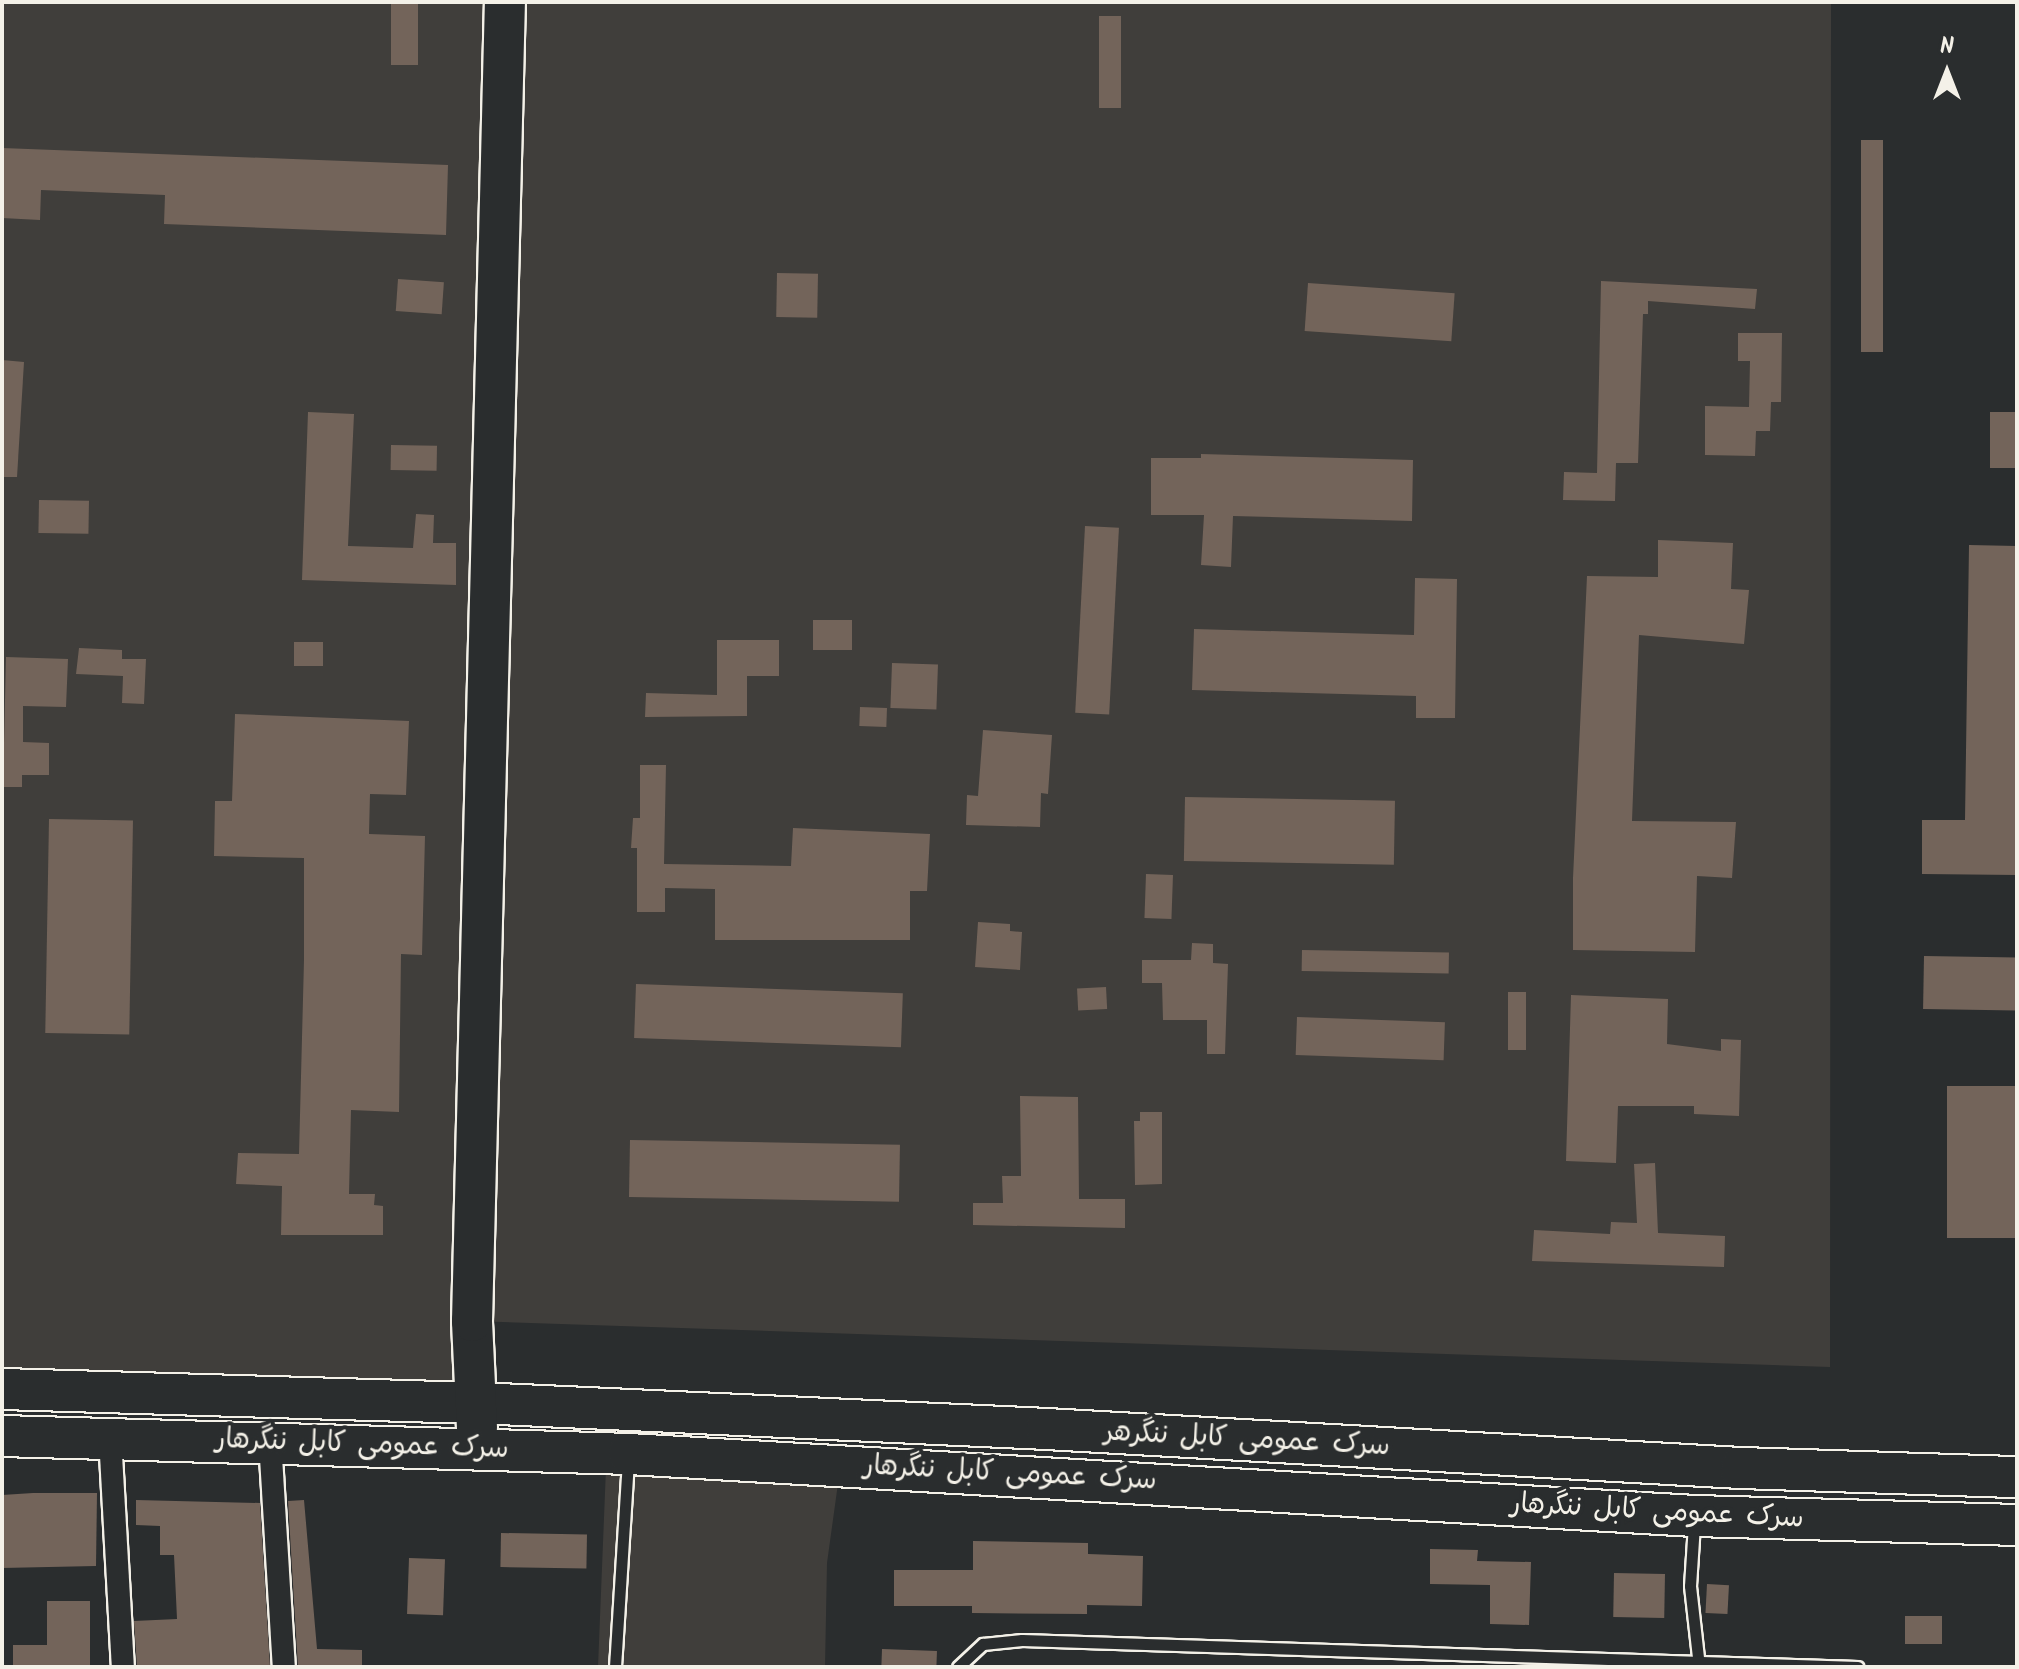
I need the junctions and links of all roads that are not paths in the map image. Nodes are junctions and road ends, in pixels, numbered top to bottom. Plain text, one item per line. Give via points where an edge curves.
1 (505, 2) edge
2 (2, 1389) edge
3 (477, 1403) junction
4 (2, 1436) edge
5 (110, 1437) junction
6 (270, 1441) junction
7 (477, 1448) junction
8 (629, 1454) junction
9 (2017, 1477) edge
10 (1695, 1516) junction
11 (2017, 1525) edge
12 (1700, 1664) edge
13 (123, 1667) edge
14 (284, 1667) edge
15 (615, 1667) edge
16 (958, 1667) edge
17 (1858, 1667) edge

1 - 3 highway via 472,1321
2 - 3 highway, سرک عمومی کابل ننگرهار
3 - 7 highway
3 - 9 highway, سرک عمومی کابل ننگرهر via 1741,1468
4 - 5 highway, سرک عمومی کابل ننگرهار
5 - 6 highway, سرک عمومی کابل ننگرهار
5 - 13 street
6 - 7 highway, سرک عمومی کابل ننگرهار
6 - 14 street
7 - 8 highway, سرک عمومی کابل ننگرهار
8 - 10 highway, سرک عمومی کابل ننگرهار
8 - 15 lane
10 - 11 highway, سرک عمومی کابل ننگرهار
10 - 12 lane via 1690,1586
12 - 16 lane via 1022,1640 983,1644
12 - 17 lane

